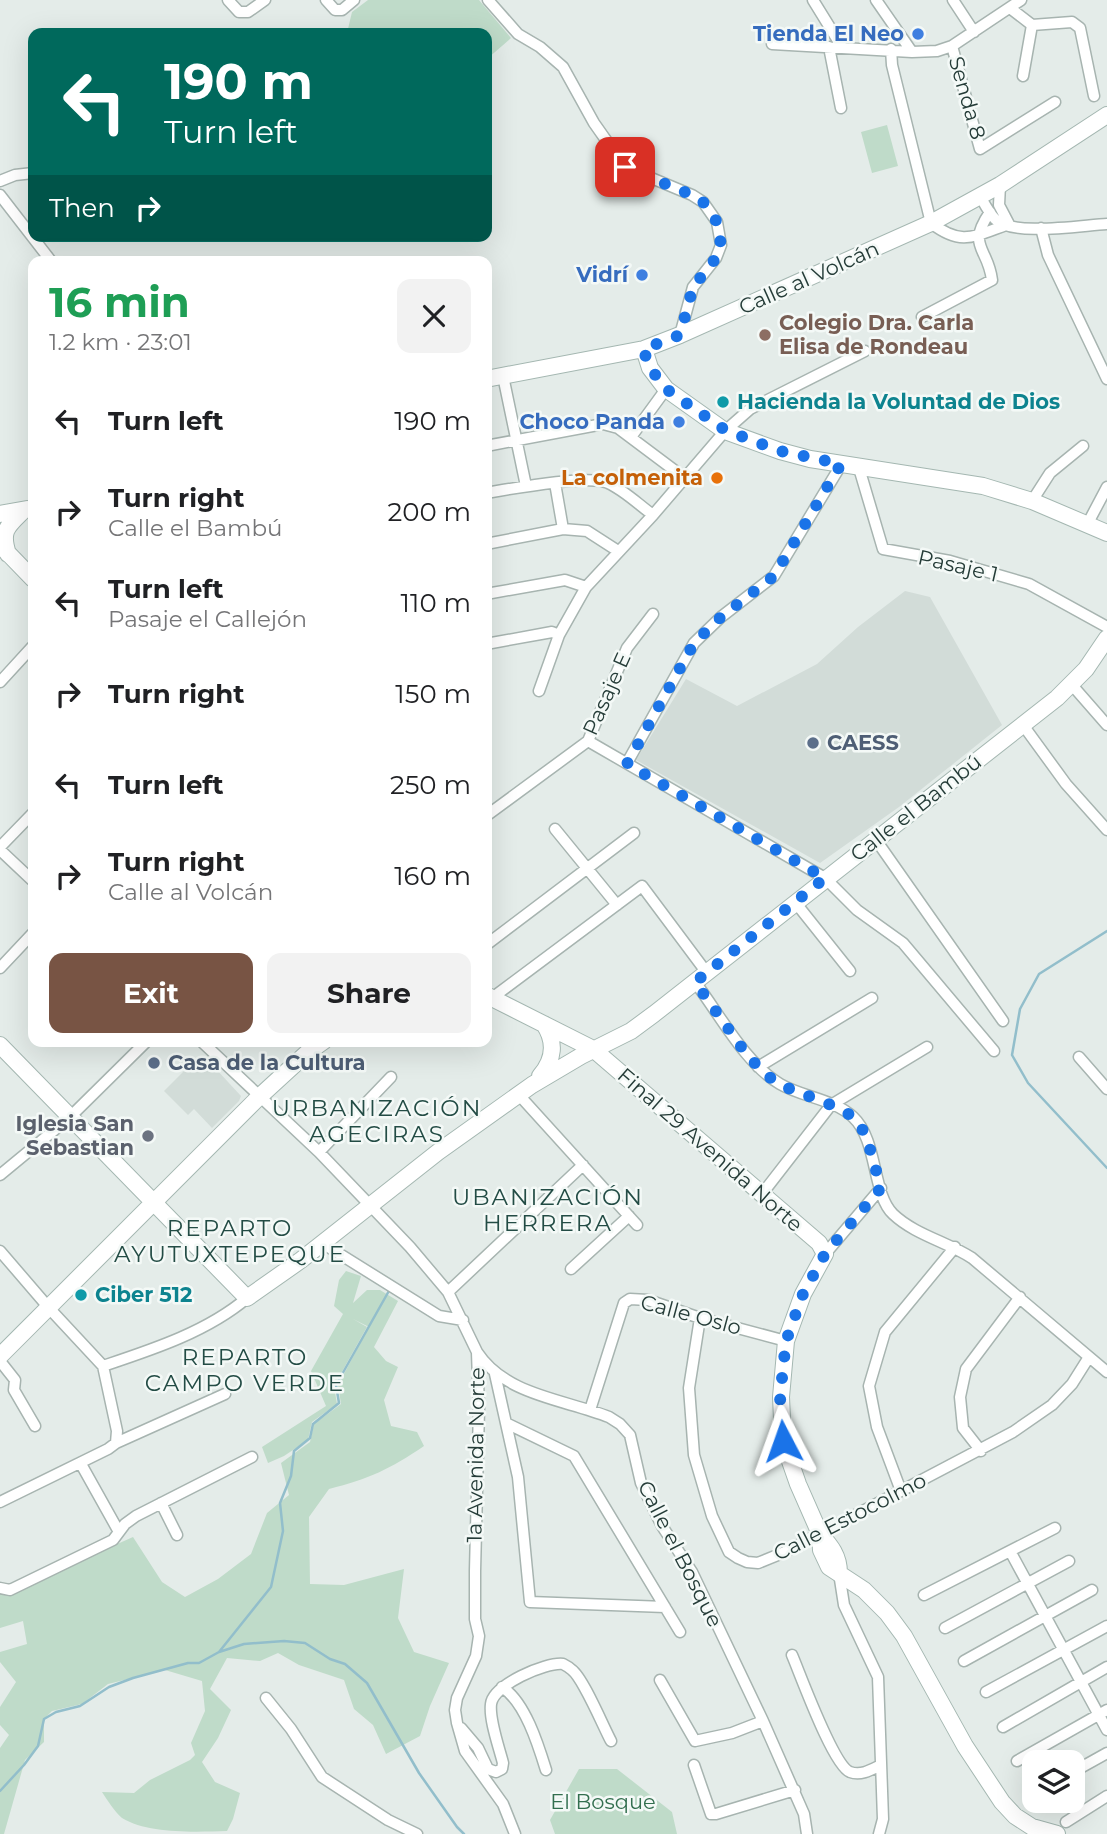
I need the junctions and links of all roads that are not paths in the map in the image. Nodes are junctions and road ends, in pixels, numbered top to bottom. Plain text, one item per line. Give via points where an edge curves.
1 (229, 0) edge
2 (265, 0) edge
3 (326, 0) edge
4 (354, 0) edge
5 (488, 0) edge
6 (813, 0) edge
7 (876, 0) edge
8 (953, 0) edge
9 (1021, 0) edge
10 (1010, 8) junction
11 (1032, 25) junction
12 (974, 32) junction
13 (772, 44) dead end
14 (953, 46) junction
15 (829, 47) junction
16 (842, 47) junction
17 (891, 50) junction
18 (912, 52) junction
19 (1023, 76) dead end
20 (1094, 96) dead end
21 (1055, 102) dead end
22 (841, 108) dead end
23 (1107, 115) edge
24 (28, 174) edge
25 (0, 181) edge
26 (1000, 185) junction
27 (0, 195) edge
28 (980, 196) junction
29 (990, 212) junction
30 (931, 223) junction
31 (1107, 224) edge
32 (1008, 226) junction
33 (1041, 228) junction
34 (28, 231) edge
35 (978, 235) junction
36 (36, 242) edge
37 (47, 256) edge
38 (922, 317) dead end
39 (680, 335) junction
40 (643, 349) junction
41 (865, 351) dead end
42 (495, 377) edge
43 (1107, 379) edge
44 (666, 389) junction
45 (725, 430) junction
46 (631, 437) junction
47 (516, 440) junction
48 (492, 445) edge
49 (1083, 446) dead end
50 (841, 464) junction
51 (859, 468) junction
52 (685, 479) junction
53 (555, 484) junction
54 (526, 486) junction
55 (1107, 487) edge
56 (492, 492) edge
57 (1032, 501) junction
58 (28, 509) edge
59 (28, 510) edge
60 (0, 514) edge
61 (653, 515) junction
62 (1088, 523) junction
63 (563, 529) junction
64 (1107, 533) edge
65 (492, 543) edge
66 (4, 549) edge
67 (618, 551) junction
68 (28, 574) edge
69 (586, 587) junction
70 (492, 593) edge
71 (653, 614) dead end
72 (1107, 627) edge
73 (559, 635) junction
74 (1107, 638) edge
75 (492, 643) edge
76 (28, 651) edge
77 (0, 682) edge
78 (1072, 685) junction
79 (539, 691) dead end
80 (1023, 724) junction
81 (1107, 725) edge
82 (588, 741) junction
83 (627, 764) junction
84 (492, 812) edge
85 (28, 818) edge
86 (555, 829) dead end
87 (1107, 830) edge
88 (634, 833) dead end
89 (876, 840) junction
90 (0, 848) edge
91 (587, 869) junction
92 (28, 876) edge
93 (825, 878) junction
94 (795, 902) junction
95 (617, 905) junction
96 (28, 938) edge
97 (492, 940) edge
98 (0, 968) edge
99 (850, 971) dead end
100 (701, 978) junction
101 (492, 995) edge
102 (492, 998) edge
103 (872, 998) dead end
104 (1003, 1021) dead end
105 (544, 1024) junction
106 (0, 1045) edge
107 (141, 1047) edge
108 (207, 1047) edge
109 (316, 1047) edge
110 (927, 1047) dead end
111 (593, 1049) junction
112 (994, 1051) dead end
113 (1079, 1057) dead end
114 (758, 1067) junction
115 (391, 1077) dead end
116 (525, 1090) junction
117 (1107, 1090) edge
118 (259, 1097) junction
119 (831, 1105) junction
120 (69, 1118) junction
121 (320, 1152) junction
122 (583, 1165) junction
123 (0, 1175) edge
124 (881, 1188) junction
125 (762, 1194) junction
126 (154, 1203) junction
127 (369, 1204) junction
128 (322, 1243) junction
129 (955, 1247) junction
130 (0, 1251) edge
131 (825, 1254) junction
132 (571, 1269) dead end
133 (448, 1292) junction
134 (1020, 1297) junction
135 (247, 1298) junction
136 (49, 1308) junction
137 (700, 1318) junction
138 (463, 1320) junction
139 (786, 1341) junction
140 (477, 1352) junction
141 (1089, 1357) junction
142 (0, 1358) edge
143 (103, 1366) junction
144 (1107, 1372) edge
145 (495, 1374) junction
146 (225, 1394) dead end
147 (590, 1410) junction
148 (508, 1424) junction
149 (35, 1426) dead end
150 (116, 1443) junction
151 (981, 1451) junction
152 (253, 1457) dead end
153 (81, 1464) junction
154 (901, 1491) junction
155 (0, 1502) edge
156 (161, 1503) junction
157 (1055, 1528) dead end
158 (120, 1532) junction
159 (820, 1534) junction
160 (177, 1535) dead end
161 (1010, 1551) junction
162 (1069, 1560) dead end
163 (839, 1573) junction
164 (1027, 1582) junction
165 (0, 1588) edge
166 (1092, 1590) dead end
167 (924, 1595) dead end
168 (665, 1606) junction
169 (1045, 1615) junction
170 (1107, 1626) edge
171 (945, 1628) dead end
172 (680, 1632) dead end
173 (1064, 1649) junction
174 (792, 1656) dead end
175 (964, 1661) dead end
176 (1107, 1667) edge
177 (660, 1680) dead end
178 (1081, 1682) junction
179 (502, 1687) junction
180 (986, 1692) dead end
181 (266, 1698) dead end
182 (1103, 1712) edge
183 (763, 1721) junction
184 (457, 1723) junction
185 (1003, 1727) dead end
186 (1107, 1730) edge
187 (611, 1741) dead end
188 (1107, 1753) edge
189 (1017, 1760) dead end
190 (694, 1765) dead end
191 (881, 1765) junction
192 (1085, 1765) edge
193 (546, 1770) dead end
194 (795, 1790) junction
195 (1107, 1796) edge
196 (1061, 1828) edge
197 (417, 1834) edge
198 (515, 1834) edge
199 (807, 1834) edge
200 (880, 1834) edge

1 - 2 street via 239,12 248,12
3 - 4 street via 335,10
5 - 39 street via 518,34 563,66 625,167 692,195 717,222 721,245 693,287
6 - 16 street
7 - 18 street
8 - 12 street
9 - 10 street
10 - 11 street
10 - 12 street
11 - 19 street
11 - 20 street via 1072,23 1080,28
12 - 14 street
13 - 15 street
14 - 18 street
14 - 21 street, Senda 8 via 980,149
15 - 16 street
15 - 22 street
16 - 17 street
17 - 18 street
17 - 30 street
23 - 26 street, Calle al Volcán
24 - 25 street
26 - 28 street, Calle al Volcán
26 - 32 street via 999,205
27 - 34 street
28 - 29 street
28 - 30 street, Calle al Volcán
29 - 32 street
29 - 35 street
30 - 35 street via 947,236
30 - 39 street, Calle al Volcán
31 - 33 street
32 - 33 street
32 - 35 street
33 - 43 street via 1048,255
35 - 38 street via 992,280
36 - 37 street
39 - 40 street, Calle al Volcán
40 - 42 street, Calle al Volcán
40 - 44 street
41 - 45 street via 750,410
42 - 47 street
44 - 45 street
44 - 46 street
45 - 50 street via 780,451
45 - 52 street
46 - 47 street via 603,424
46 - 52 street
47 - 48 street
47 - 54 street
49 - 57 street via 1050,473
50 - 51 street
50 - 83 street via 774,576 694,643
51 - 57 street via 983,486
51 - 72 street, Pasaje 1 via 883,549 950,561 1029,584
52 - 61 street
53 - 54 street
53 - 61 street via 592,479 607,482
53 - 63 street
54 - 56 street
55 - 62 street
57 - 62 street
58 - 60 street
59 - 66 street via 4,531
61 - 67 street
62 - 64 street
63 - 65 street
63 - 67 street via 587,531
66 - 68 street
67 - 69 street
69 - 70 street via 565,580
69 - 73 street
71 - 82 street, Pasaje E via 627,648
73 - 75 street via 552,632
73 - 79 street
74 - 78 street, Calle el Bambú
76 - 77 street
78 - 80 street, Calle el Bambú
78 - 81 street
80 - 87 street via 1066,784
80 - 89 street, Calle el Bambú
82 - 83 street
82 - 84 street, Pasaje E
83 - 93 street
85 - 90 street
86 - 91 street
88 - 91 street
89 - 93 street, Calle el Bambú
89 - 104 street
90 - 92 street
91 - 95 street
91 - 97 street
93 - 94 street, Calle el Bambú
93 - 112 street via 857,910 903,943
94 - 99 street
94 - 100 street, Calle el Bambú
95 - 100 street via 642,886
95 - 101 street
96 - 98 street
100 - 111 street, Calle el Bambú via 631,1031
100 - 114 street
102 - 105 street, Final 29 Avenida Norte
103 - 114 street
105 - 111 street, Final 29 Avenida Norte
105 - 116 street via 549,1032 550,1066
106 - 120 street
107 - 120 street
108 - 118 street, 1a Avenida Norte
109 - 118 street
110 - 119 street
111 - 116 street, Calle el Bambú
111 - 125 street, Final 29 Avenida Norte
113 - 117 street
114 - 119 street via 783,1086
115 - 121 street
116 - 122 street
116 - 127 street, Calle el Bambú
118 - 121 street, 1a Avenida Norte
118 - 126 street
119 - 124 street via 854,1117 863,1129
119 - 125 street
120 - 123 street
120 - 126 street
121 - 127 street, 1a Avenida Norte
122 - 132 street via 633,1220
122 - 133 street
124 - 129 street via 894,1214 918,1231
124 - 131 street
125 - 131 street, Final 29 Avenida Norte
126 - 135 street
126 - 136 street
127 - 128 street, Calle el Bambú
127 - 133 street, 1a Avenida Norte
128 - 135 street, Calle el Bambú
128 - 138 street via 439,1316
129 - 134 street
129 - 154 street via 885,1332 869,1386 877,1427
130 - 136 street
131 - 139 street via 803,1294
133 - 138 street, 1a Avenida Norte
134 - 141 street
134 - 151 street via 966,1369 960,1397 963,1427
135 - 143 street via 208,1324
136 - 142 street
136 - 143 street
137 - 139 street, Calle Oslo
137 - 147 street, Calle Oslo via 648,1300 624,1303
137 - 159 street, Calle Estocolmo via 690,1388 694,1455 712,1516 729,1552 758,1563
138 - 140 street, 1a Avenida Norte
139 - 159 street via 780,1397 783,1441
140 - 145 street, Calle el Bosque
140 - 184 street, 1a Avenida Norte via 475,1619 479,1636 477,1656 457,1698
141 - 144 street
141 - 151 street, Calle Estocolmo via 1052,1405
142 - 149 street
143 - 150 street
145 - 147 street, Calle el Bosque via 523,1390
145 - 148 street
146 - 150 street
147 - 183 street, Calle el Bosque via 620,1424 630,1435 641,1483 692,1572
148 - 168 street via 574,1456
148 - 168 street via 530,1602
150 - 153 street
151 - 154 street, Calle Estocolmo
152 - 156 street
153 - 155 street
153 - 158 street
154 - 159 street, Calle Estocolmo
156 - 158 street via 136,1516
156 - 160 street
157 - 161 street
158 - 165 street via 113,1540 10,1590
159 - 163 street via 825,1559
161 - 164 street
161 - 167 street
162 - 164 street
163 - 191 street via 844,1605 878,1678
163 - 196 street via 864,1590 904,1636 1002,1802 1032,1827
164 - 169 street
164 - 171 street
166 - 169 street
168 - 172 street
169 - 173 street
169 - 175 street
170 - 173 street
173 - 178 street
173 - 180 street
174 - 191 street via 834,1754 846,1770 857,1774
176 - 178 street
177 - 183 street via 695,1741
178 - 182 street
178 - 185 street
179 - 184 street via 491,1703 502,1769 488,1769
179 - 187 street via 547,1666 564,1664 576,1672
179 - 193 street via 511,1692 536,1737
181 - 197 street via 322,1777
182 - 186 street
182 - 189 street
183 - 194 street, Calle el Bosque
184 - 198 street, 1a Avenida Norte via 465,1751 503,1804
188 - 192 street
190 - 194 street via 711,1814
191 - 200 street
194 - 199 street, Calle el Bosque
195 - 196 street

